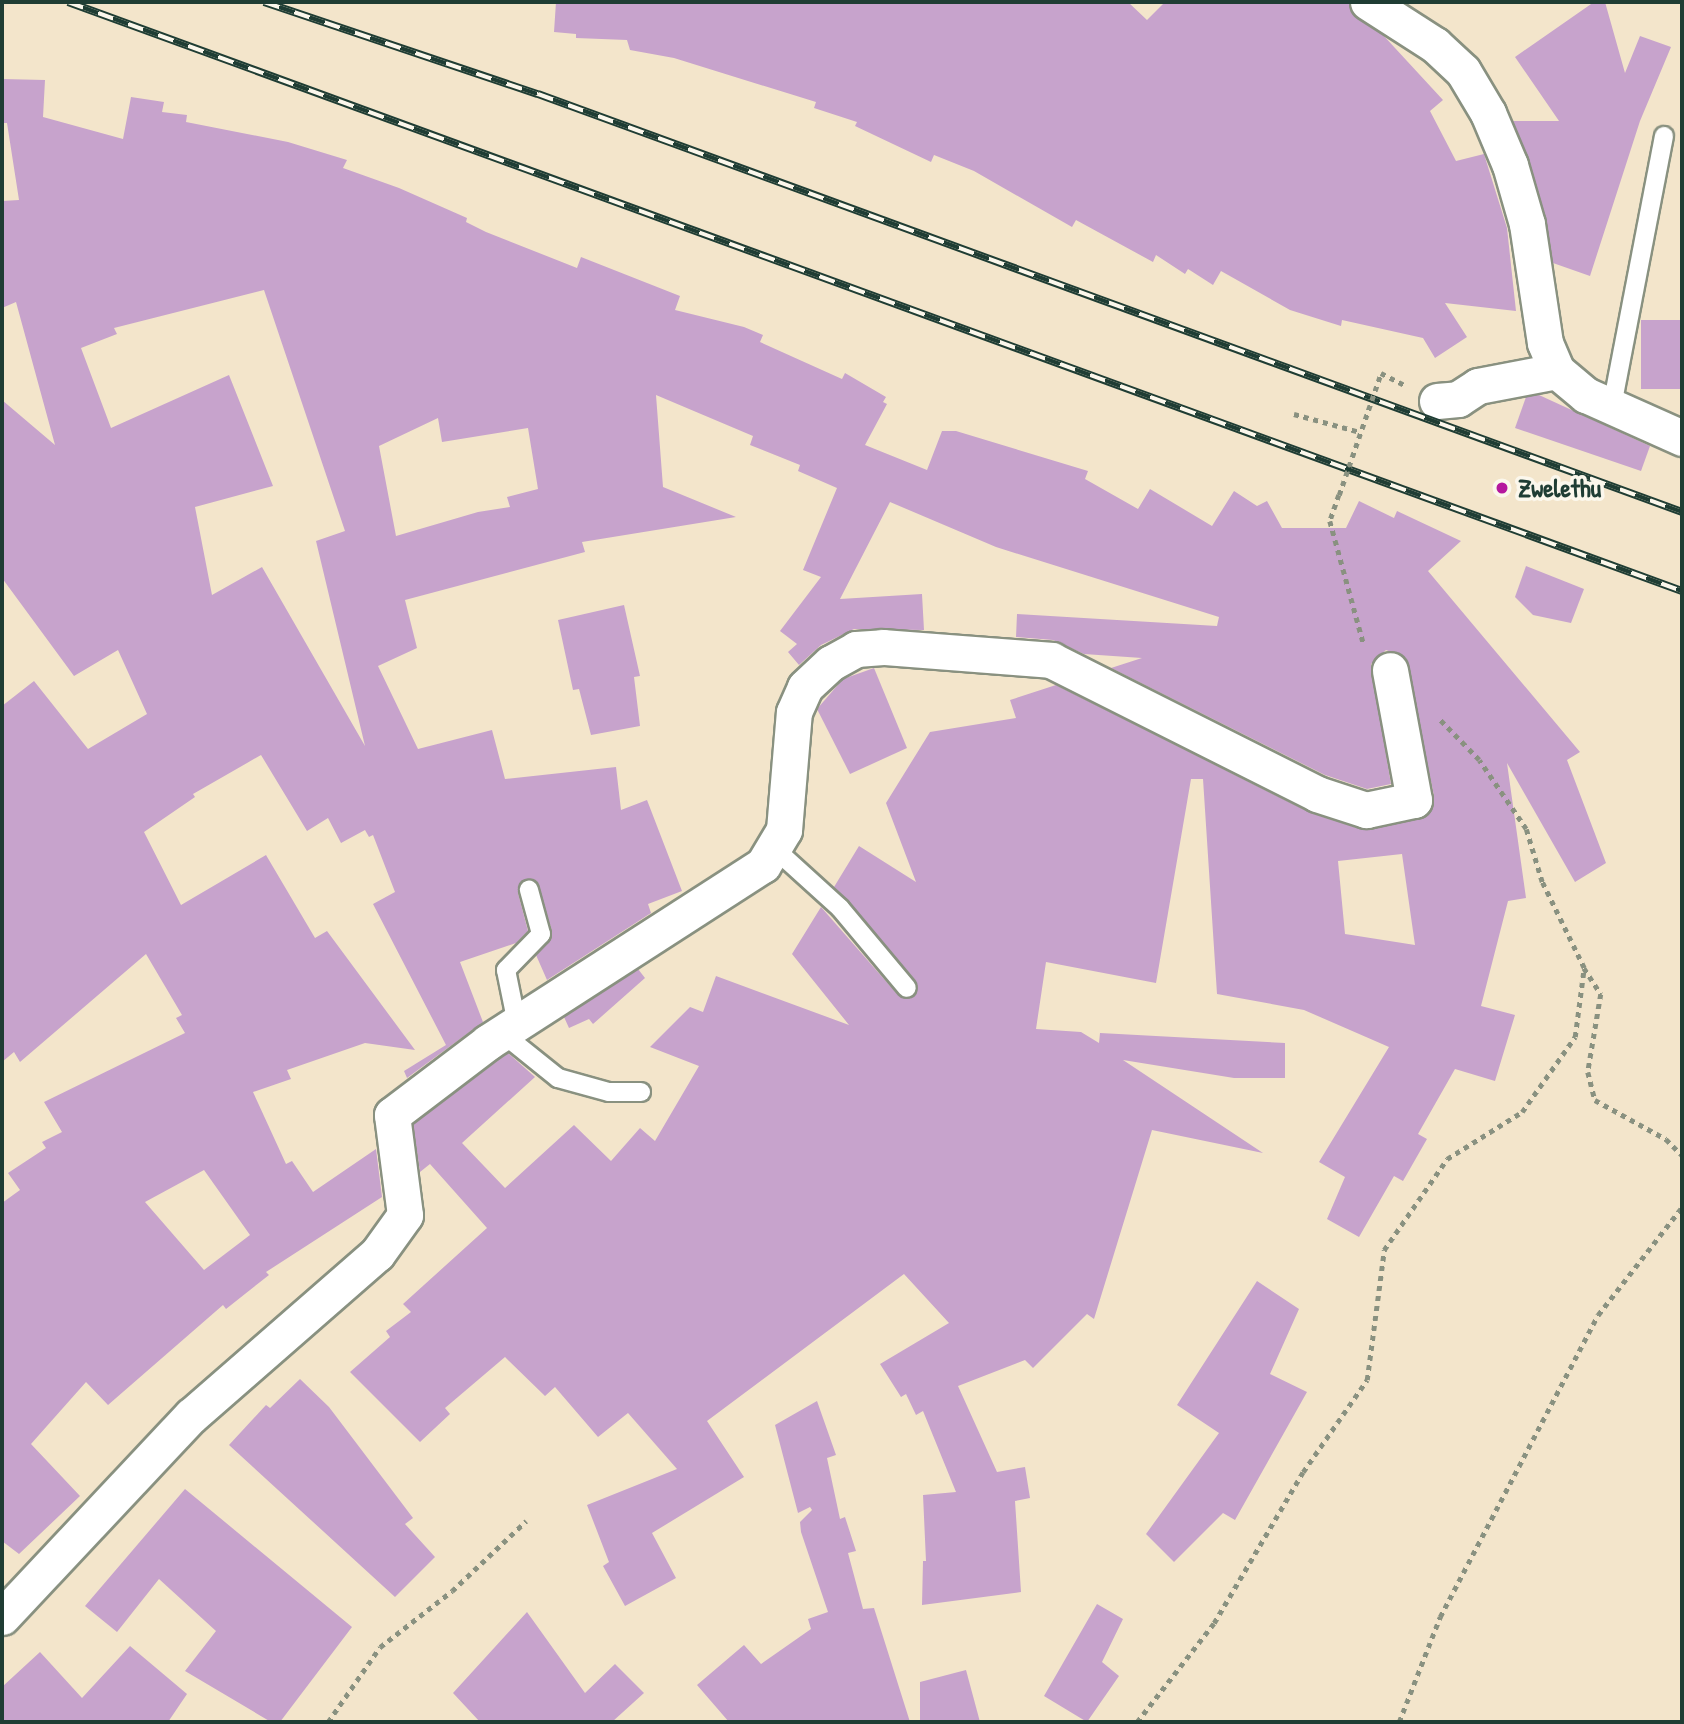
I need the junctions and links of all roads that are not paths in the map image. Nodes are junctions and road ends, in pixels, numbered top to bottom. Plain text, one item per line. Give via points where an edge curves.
1 (1368, 2) edge
2 (1664, 136) dead end
3 (1557, 371) junction
4 (1437, 401) dead end
5 (1612, 406) junction
6 (1682, 438) edge
7 (1390, 670) road end
8 (775, 849) junction
9 (529, 890) dead end
10 (907, 988) dead end
11 (510, 1029) junction
12 (641, 1092) dead end
13 (2, 1617) edge

1 - 3 street via 1435,45 1463,71 1488,113 1510,165 1527,224 1545,343
2 - 5 lane
3 - 4 street via 1478,386 1458,399
3 - 5 street via 1586,395
5 - 6 street
7 - 8 street via 1414,800 1366,810 1317,794 1051,660 856,649 831,663 805,687 794,712 790,797
8 - 10 lane via 840,908
8 - 11 street via 763,865 722,893
9 - 11 lane via 541,934 506,971
11 - 12 lane via 558,1078 609,1092
11 - 13 street via 392,1115 405,1214 377,1254 191,1416

